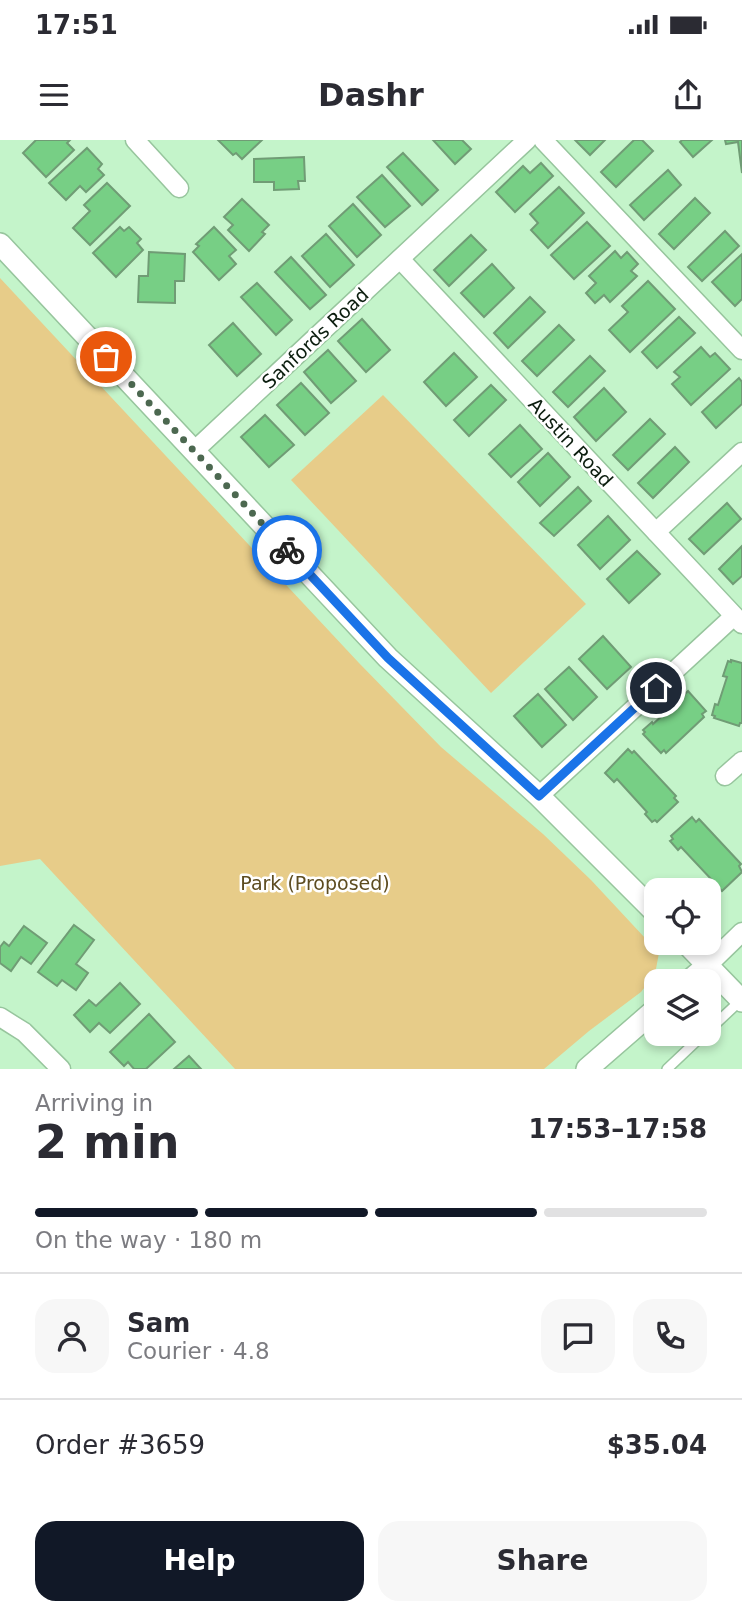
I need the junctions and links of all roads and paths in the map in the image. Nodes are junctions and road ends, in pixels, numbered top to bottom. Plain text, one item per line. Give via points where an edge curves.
1 (135, 140) edge
2 (527, 140) edge
3 (543, 140) edge
4 (179, 188) dead end
5 (0, 244) edge
6 (400, 259) junction
7 (742, 349) edge
8 (194, 451) junction
9 (742, 452) edge
10 (656, 532) junction
11 (738, 620) edge
12 (742, 761) edge
13 (725, 776) dead end
14 (539, 796) junction
15 (644, 901) edge
16 (742, 932) edge
17 (698, 955) edge
18 (708, 965) junction
19 (703, 969) edge
20 (741, 1001) edge
21 (0, 1017) edge
22 (644, 1019) edge
23 (721, 1019) edge
24 (691, 1046) edge
25 (61, 1069) edge
26 (587, 1069) edge
27 (667, 1069) edge

1 - 4 street
2 - 6 street, Sanfords Road
3 - 7 street
5 - 8 street
6 - 8 street, Sanfords Road
6 - 10 street, Austin Road
8 - 14 street via 388,658
9 - 10 street
10 - 11 street, Austin Road
11 - 14 street
12 - 13 street
14 - 15 street
16 - 18 street
17 - 18 street
18 - 19 street
18 - 20 street
20 - 23 lane
21 - 25 street via 24,1031
22 - 26 street
24 - 27 lane

